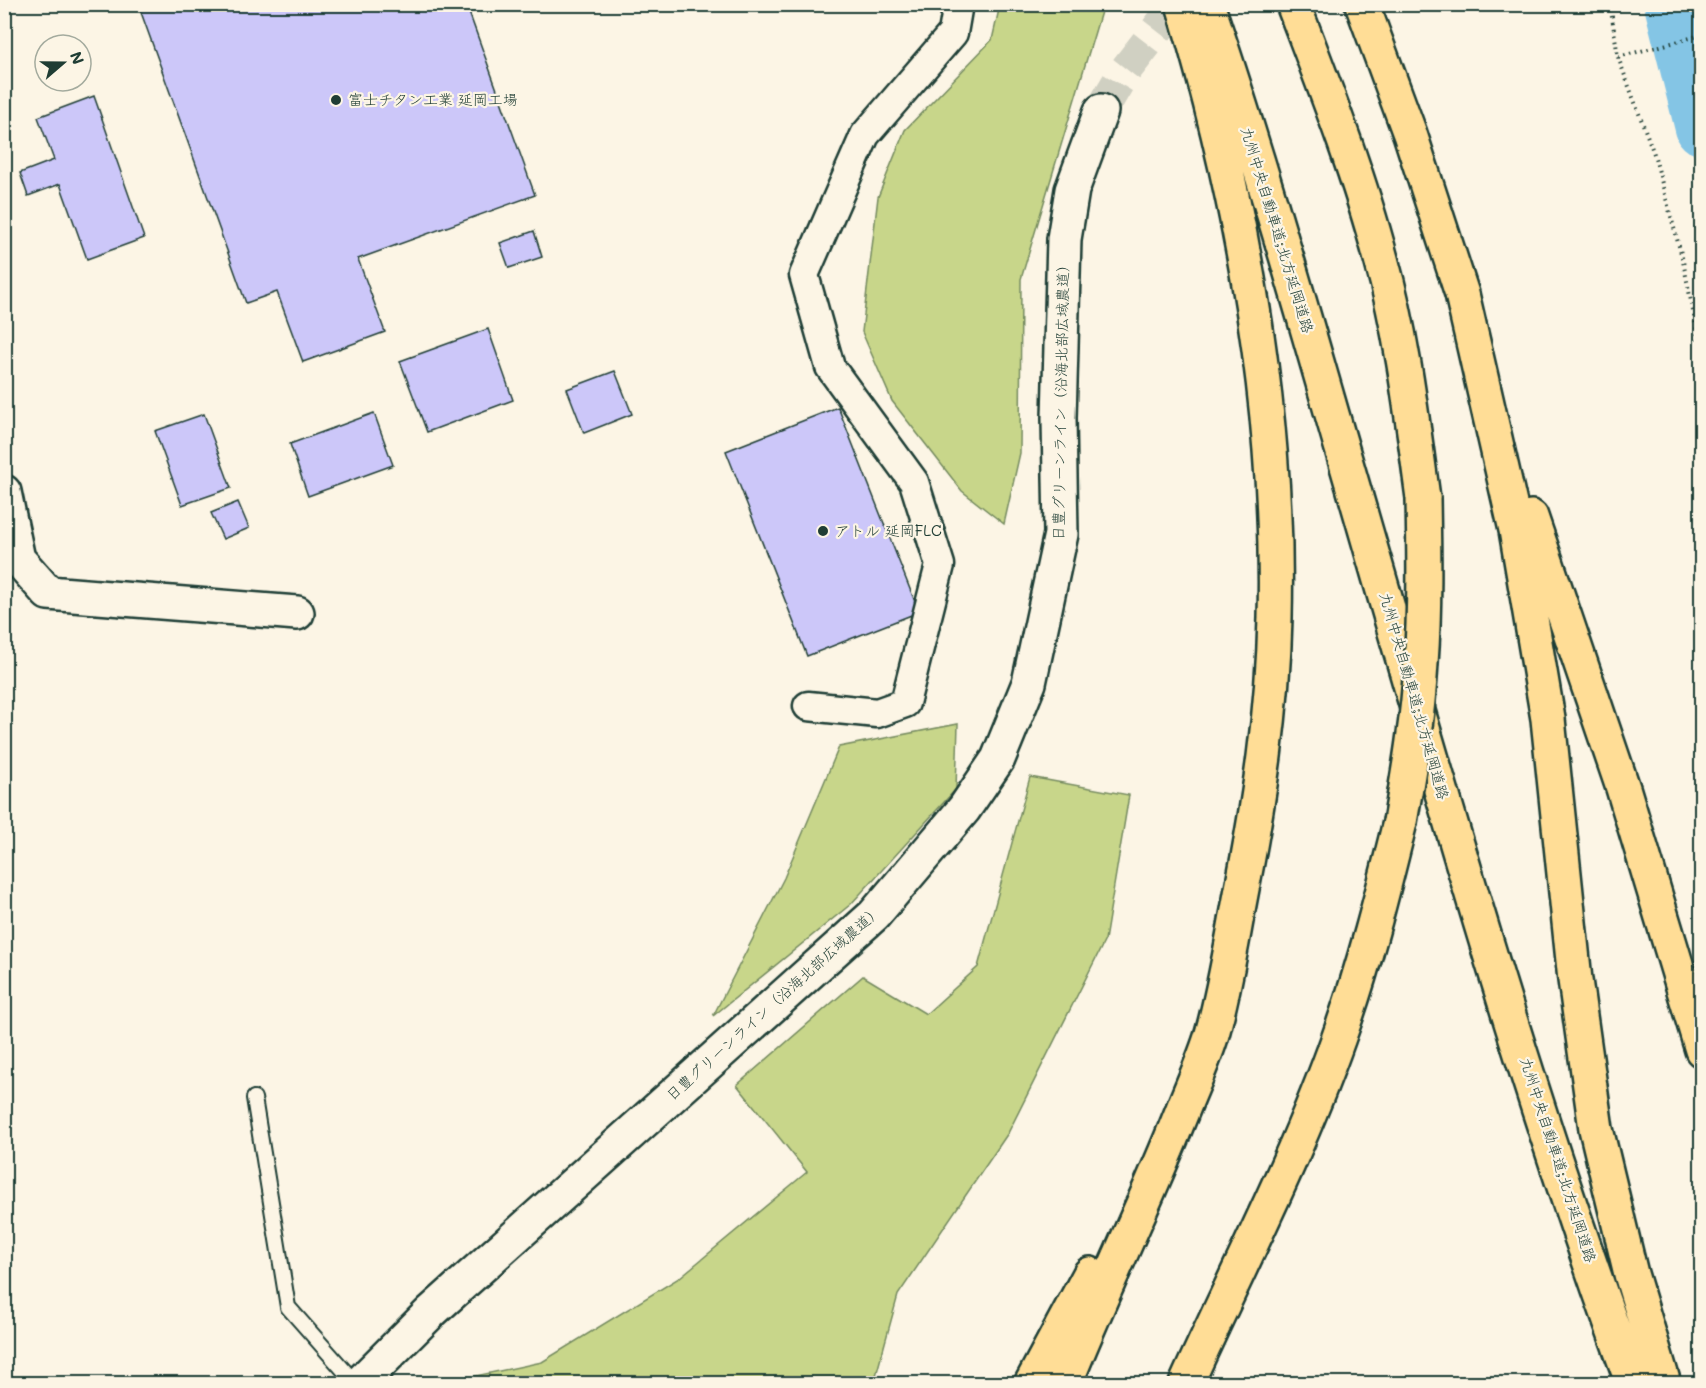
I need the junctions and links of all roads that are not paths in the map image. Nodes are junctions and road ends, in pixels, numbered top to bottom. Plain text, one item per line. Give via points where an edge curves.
1 (958, 4) edge
2 (1183, 4) edge
3 (1207, 4) edge
4 (1293, 4) edge
5 (1362, 4) edge
6 (1101, 111) tunnel mouth
7 (1462, 294) junction
8 (4, 492) edge
9 (297, 614) dead end
10 (808, 706) dead end
11 (1235, 922) junction
12 (1701, 1050) edge
13 (254, 1098) dead end
14 (357, 1383) edge
15 (1031, 1383) edge
16 (1065, 1383) edge
17 (1186, 1383) edge
18 (1633, 1383) edge
19 (1664, 1383) edge

1 - 10 street via 953,33 865,135 804,275 830,367 914,482 940,565 905,703 877,713
2 - 11 highway via 1224,161 1247,272 1265,391 1274,488 1271,694 1263,770
3 - 18 highway, 九州中央自動車道;北方延岡道路 via 1281,238 1477,909
4 - 17 highway, bridge via 1360,186 1398,332 1423,498 1421,664 1400,822 1374,928 1339,1038 1284,1170
5 - 7 highway
6 - 14 street, 日豊グリーンライン（沿海北部広域農道） via 1072,190 1064,239 1059,418 1061,534 1029,683 998,759 964,809 874,915
7 - 12 highway via 1516,472 1623,788
7 - 19 highway via 1535,632 1596,1129 1631,1274
8 - 9 street via 18,559 48,592
11 - 15 highway via 1203,1039 1056,1341
11 - 16 highway via 1226,981 1211,1038
13 - 14 lane via 288,1307

